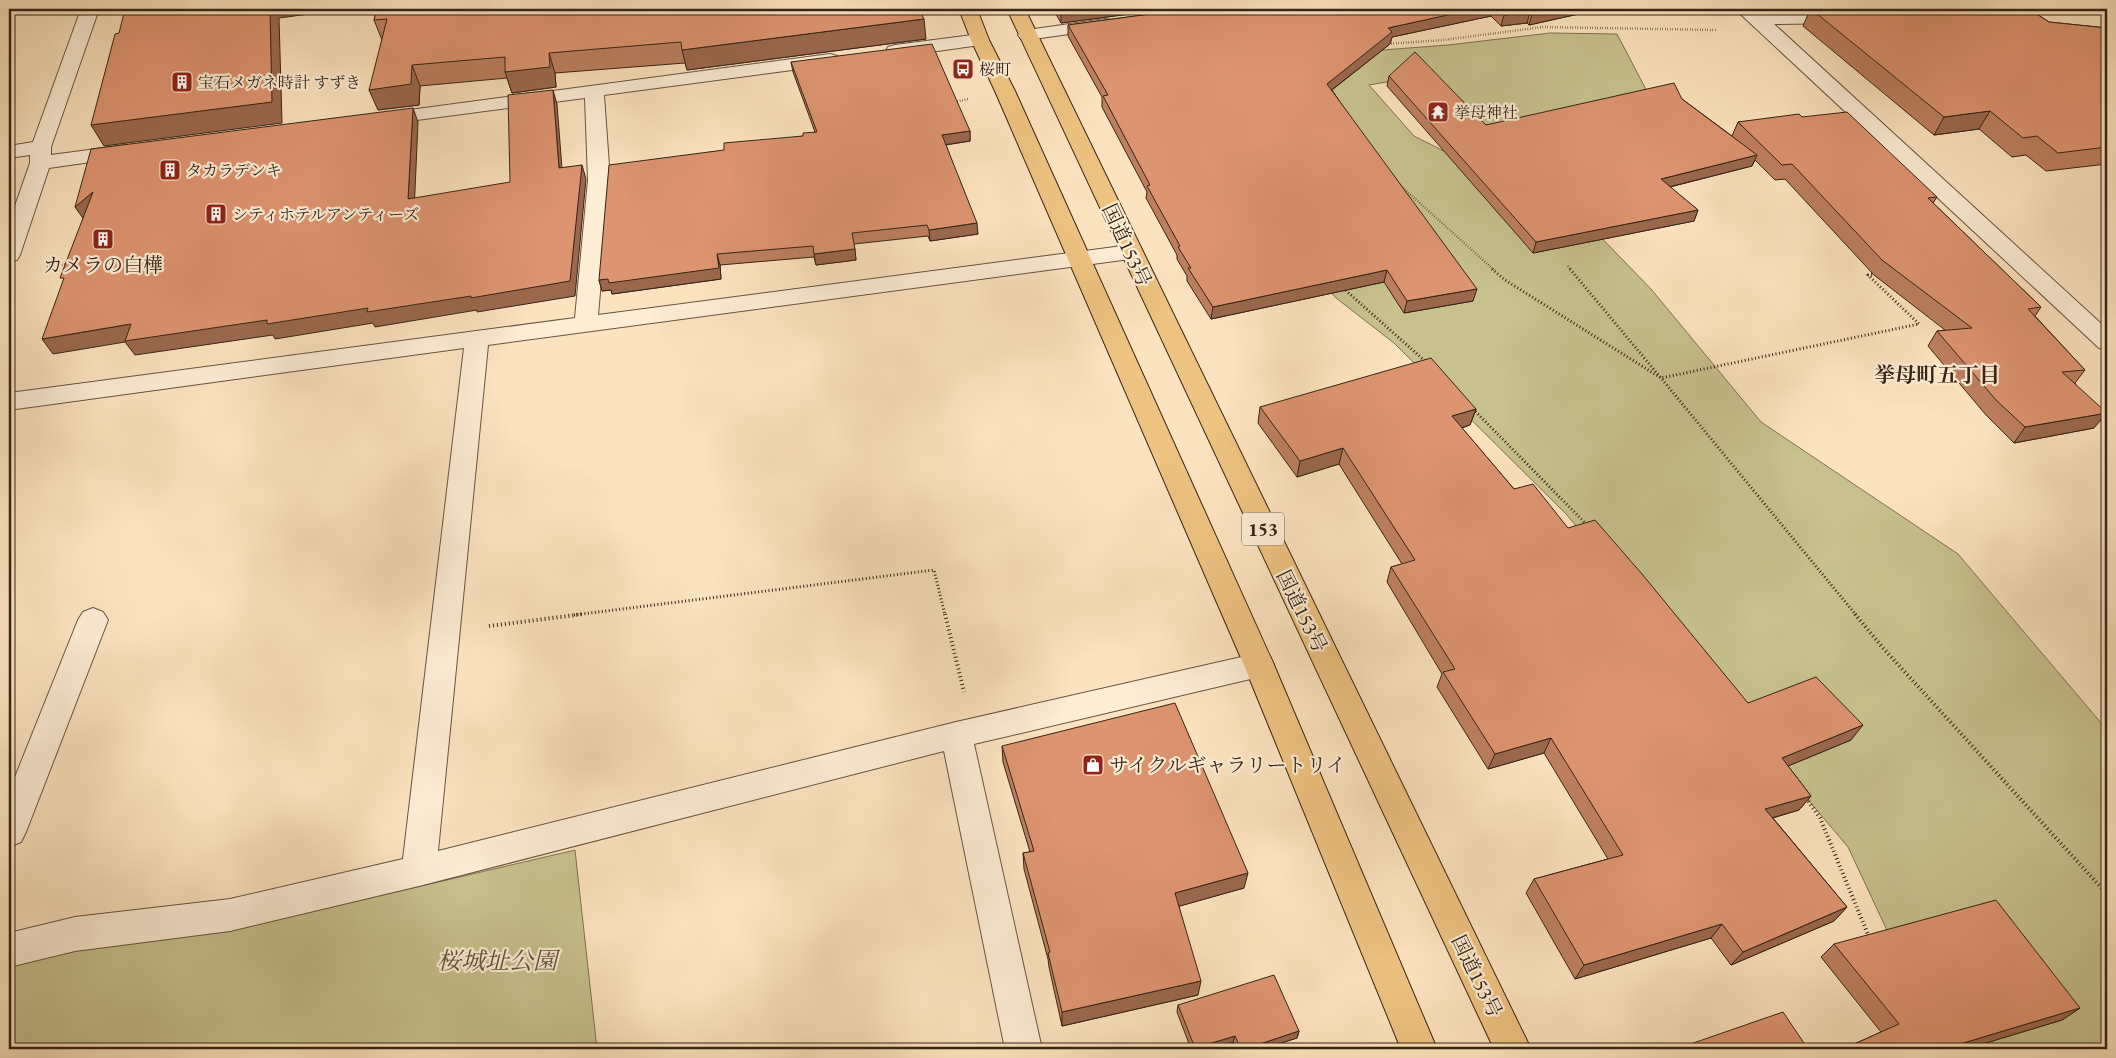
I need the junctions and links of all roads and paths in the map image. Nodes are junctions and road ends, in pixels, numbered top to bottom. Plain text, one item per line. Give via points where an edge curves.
1 (90, 9) edge
2 (968, 9) edge
3 (1016, 9) edge
4 (1750, 14) edge
5 (1864, 18) edge
6 (1125, 22) edge
7 (1721, 30) dead end
8 (1027, 35) junction
9 (980, 40) junction
10 (1377, 45) edge
11 (881, 53) edge
12 (851, 57) edge
13 (594, 91) junction
14 (1005, 91) junction
15 (955, 102) edge
16 (360, 121) edge
17 (145, 149) edge
18 (9, 152) edge
19 (40, 155) junction
20 (1400, 185) edge
21 (1130, 252) junction
22 (9, 255) edge
23 (1079, 259) junction
24 (68, 264) edge
25 (1568, 266) dead end
26 (41, 268) dead end
27 (1878, 274) edge
28 (1340, 286) edge
29 (586, 323) junction
30 (477, 339) junction
31 (2107, 342) edge
32 (1429, 365) edge
33 (1661, 378) junction
34 (9, 401) edge
35 (1470, 406) edge
36 (1594, 532) edge
37 (93, 620) dead end
38 (446, 632) junction
39 (1259, 664) junction
40 (965, 733) junction
41 (1803, 794) edge
42 (9, 832) edge
43 (420, 870) junction
44 (2107, 894) edge
45 (1871, 942) edge
46 (9, 950) edge
47 (1024, 1049) edge
48 (1419, 1049) edge
49 (1512, 1049) edge

1 - 19 street
2 - 9 highway
3 - 8 highway, 国道153号 / 153
4 - 5 street
4 - 31 street
6 - 8 street
7 - 10 path via 1543,27
8 - 21 highway, 国道153号 / 153
9 - 11 street
9 - 14 highway
12 - 13 street
13 - 16 street
13 - 29 street via 599,180
14 - 15 path
14 - 23 highway
17 - 19 street
18 - 19 street
19 - 22 street
20 - 33 path via 1505,280
21 - 23 street
21 - 49 highway, 国道153号 / 153
23 - 29 street
23 - 39 highway
24 - 26 path
25 - 33 path
27 - 33 path via 1868,275 1919,324
28 - 32 path
29 - 30 street
30 - 34 street
30 - 38 street
33 - 44 path via 1883,648
35 - 36 path
37 - 42 street
38 - 40 path via 934,570
38 - 43 street
39 - 40 street
39 - 48 highway
40 - 43 street
40 - 47 street
41 - 45 path via 1820,818
43 - 46 street via 230,914 75,934

